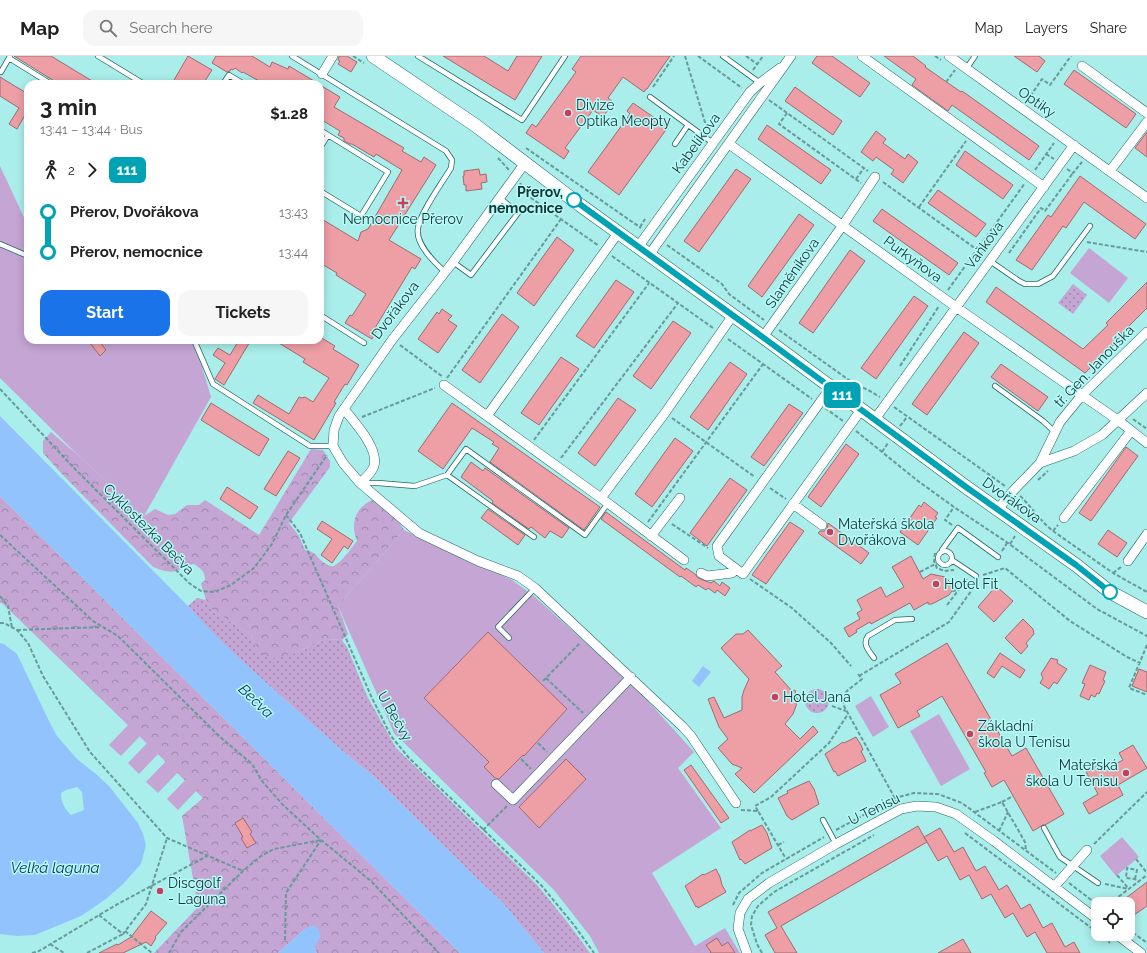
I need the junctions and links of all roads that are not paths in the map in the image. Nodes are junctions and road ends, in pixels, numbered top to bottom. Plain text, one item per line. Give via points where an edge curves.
1 (292, 56) edge
2 (333, 56) edge
3 (418, 56) edge
4 (565, 56) edge
5 (722, 56) edge
6 (862, 56) edge
7 (975, 56) edge
8 (10, 57) edge
9 (101, 57) edge
10 (370, 60) edge
11 (788, 60) edge
12 (947, 60) edge
13 (1082, 66) dead end
14 (966, 68) junction
15 (1, 72) dead end
16 (322, 74) junction
17 (45, 80) edge
18 (138, 80) edge
19 (226, 80) edge
20 (237, 80) edge
21 (760, 83) junction
22 (768, 88) junction
23 (650, 98) dead end
24 (1147, 113) edge
25 (1147, 122) edge
26 (688, 125) junction
27 (324, 132) edge
28 (328, 135) junction
29 (324, 142) edge
30 (675, 144) dead end
31 (713, 144) junction
32 (729, 144) junction
33 (1074, 145) junction
34 (525, 163) junction
35 (1110, 171) junction
36 (875, 177) dead end
37 (1044, 187) junction
38 (324, 193) edge
39 (500, 198) junction
40 (1147, 198) edge
41 (843, 225) junction
42 (1090, 226) dead end
43 (618, 233) junction
44 (0, 244) edge
45 (638, 247) junction
46 (24, 254) edge
47 (649, 255) junction
48 (990, 260) junction
49 (453, 262) junction
50 (445, 272) junction
51 (954, 309) junction
52 (733, 315) junction
53 (324, 317) edge
54 (1147, 332) edge
55 (763, 337) junction
56 (364, 343) dead end
57 (196, 344) edge
58 (444, 384) road end
59 (995, 386) dead end
60 (831, 387) junction
61 (1147, 393) edge
62 (1082, 395) junction
63 (344, 409) junction
64 (861, 410) junction
65 (487, 416) junction
66 (875, 419) junction
67 (1119, 421) junction
68 (1131, 431) junction
69 (1055, 432) junction
70 (1147, 443) edge
71 (333, 446) junction
72 (1040, 463) junction
73 (447, 475) junction
74 (360, 483) junction
75 (680, 498) dead end
76 (604, 501) junction
77 (793, 504) junction
78 (998, 509) junction
79 (1064, 518) dead end
80 (822, 525) dead end
81 (1147, 534) edge
82 (534, 536) dead end
83 (651, 536) junction
84 (942, 552) junction
85 (998, 557) road end
86 (684, 560) dead end
87 (952, 560) junction
88 (1128, 561) dead end
89 (739, 571) junction
90 (701, 573) dead end
91 (976, 576) dead end
92 (535, 588) junction
93 (1147, 612) edge
94 (912, 619) dead end
95 (509, 638) dead end
96 (874, 658) dead end
97 (631, 677) junction
98 (496, 784) dead end
99 (738, 806) road end
100 (823, 820) dead end
101 (1044, 828) dead end
102 (836, 844) junction
103 (1087, 850) road end
104 (1073, 866) junction
105 (1098, 883) dead end
106 (1054, 887) junction
107 (1091, 915) edge
108 (1125, 941) edge
109 (747, 953) edge
110 (1141, 953) edge

1 - 16 lane
2 - 16 street
3 - 4 lane via 522,120
5 - 21 lane
6 - 37 street
7 - 14 lane
8 - 15 lane
8 - 17 lane
9 - 18 lane
10 - 34 main road, Dvořákova via 475,124
11 - 21 street, Kabelíkova
11 - 22 street, Kabelíkova
12 - 14 street, Optiky
13 - 24 street
14 - 33 street, Optiky
16 - 50 lane via 446,151 452,160 451,168 421,218 417,230 422,246 436,265
19 - 20 lane via 229,75
21 - 22 street
21 - 31 street, Kabelíkova via 750,92
22 - 32 street, Kabelíkova
23 - 26 lane
25 - 35 street
26 - 30 lane
26 - 31 lane
27 - 28 lane
28 - 29 lane
28 - 38 lane via 388,172 361,216
31 - 45 street, Kabelíkova
32 - 41 street, Purkyňova
32 - 47 street, Kabelíkova
33 - 35 street, Optiky
33 - 37 street, Vaňkova
34 - 39 street, Dvořákova
34 - 43 main road, Dvořákova
35 - 40 street, Optiky
36 - 41 street, Slaměníkova
37 - 48 street, Vaňkova
39 - 49 street, Dvořákova
39 - 49 lane via 518,213 471,275
41 - 51 street, Purkyňova
41 - 55 street, Slaměníkova
42 - 48 lane via 1053,276 1038,284 1026,284
43 - 45 main road, Dvořákova
43 - 65 street
44 - 46 lane
45 - 47 main road, Dvořákova
47 - 52 main road, Dvořákova
48 - 51 street, Vaňkova
49 - 50 street, Dvořákova
50 - 63 street, Dvořákova via 392,340
51 - 62 street, Purkyňova
51 - 66 street, Vaňkova
52 - 55 main road, Dvořákova
52 - 76 street
53 - 56 lane
54 - 62 street, tř. Gen. Janouška
55 - 60 main road, Dvořákova
57 - 71 lane via 213,384 310,446
58 - 65 street
59 - 69 lane via 1043,420
60 - 64 main road, Dvořákova
60 - 89 street via 717,546 718,556
61 - 67 street, tř. Gen. Janouška
62 - 67 street, Purkyňova
62 - 69 street, tř. Gen. Janouška
63 - 71 street, Dvořákova via 334,430
63 - 74 street via 374,453 374,466
64 - 66 main road, Dvořákova
64 - 77 street
65 - 76 street
66 - 78 main road, Dvořákova
67 - 68 street, Purkyňova
67 - 72 street, tř. Gen. Janouška via 1102,435 1074,451
68 - 70 street, Purkyňova
68 - 79 street
69 - 72 street, tř. Gen. Janouška
71 - 74 street
72 - 78 street, tř. Gen. Janouška
73 - 74 lane via 415,486
73 - 76 lane via 466,449 585,535
73 - 82 lane
74 - 92 street via 419,533 478,561 518,576
75 - 83 street
76 - 83 street
77 - 80 street
77 - 89 street
78 - 93 main road, Dvořákova via 1110,592
81 - 88 street
83 - 86 street
84 - 85 lane via 958,528
84 - 87 lane via 949,552
84 - 87 lane via 937,563 947,565
87 - 91 lane
89 - 90 street via 707,576
92 - 95 lane via 498,627
92 - 97 street
94 - 96 lane via 895,620 868,636 866,646
97 - 98 street via 513,800
97 - 99 street via 686,731
100 - 102 lane
101 - 104 lane via 1060,857
102 - 106 street, U Tenisu via 901,809 917,806 936,807 956,814
102 - 109 street, U Tenisu via 769,883 748,899 740,913 738,929
103 - 104 street
104 - 105 lane
104 - 106 street
106 - 107 street, U Tenisu
108 - 110 street

